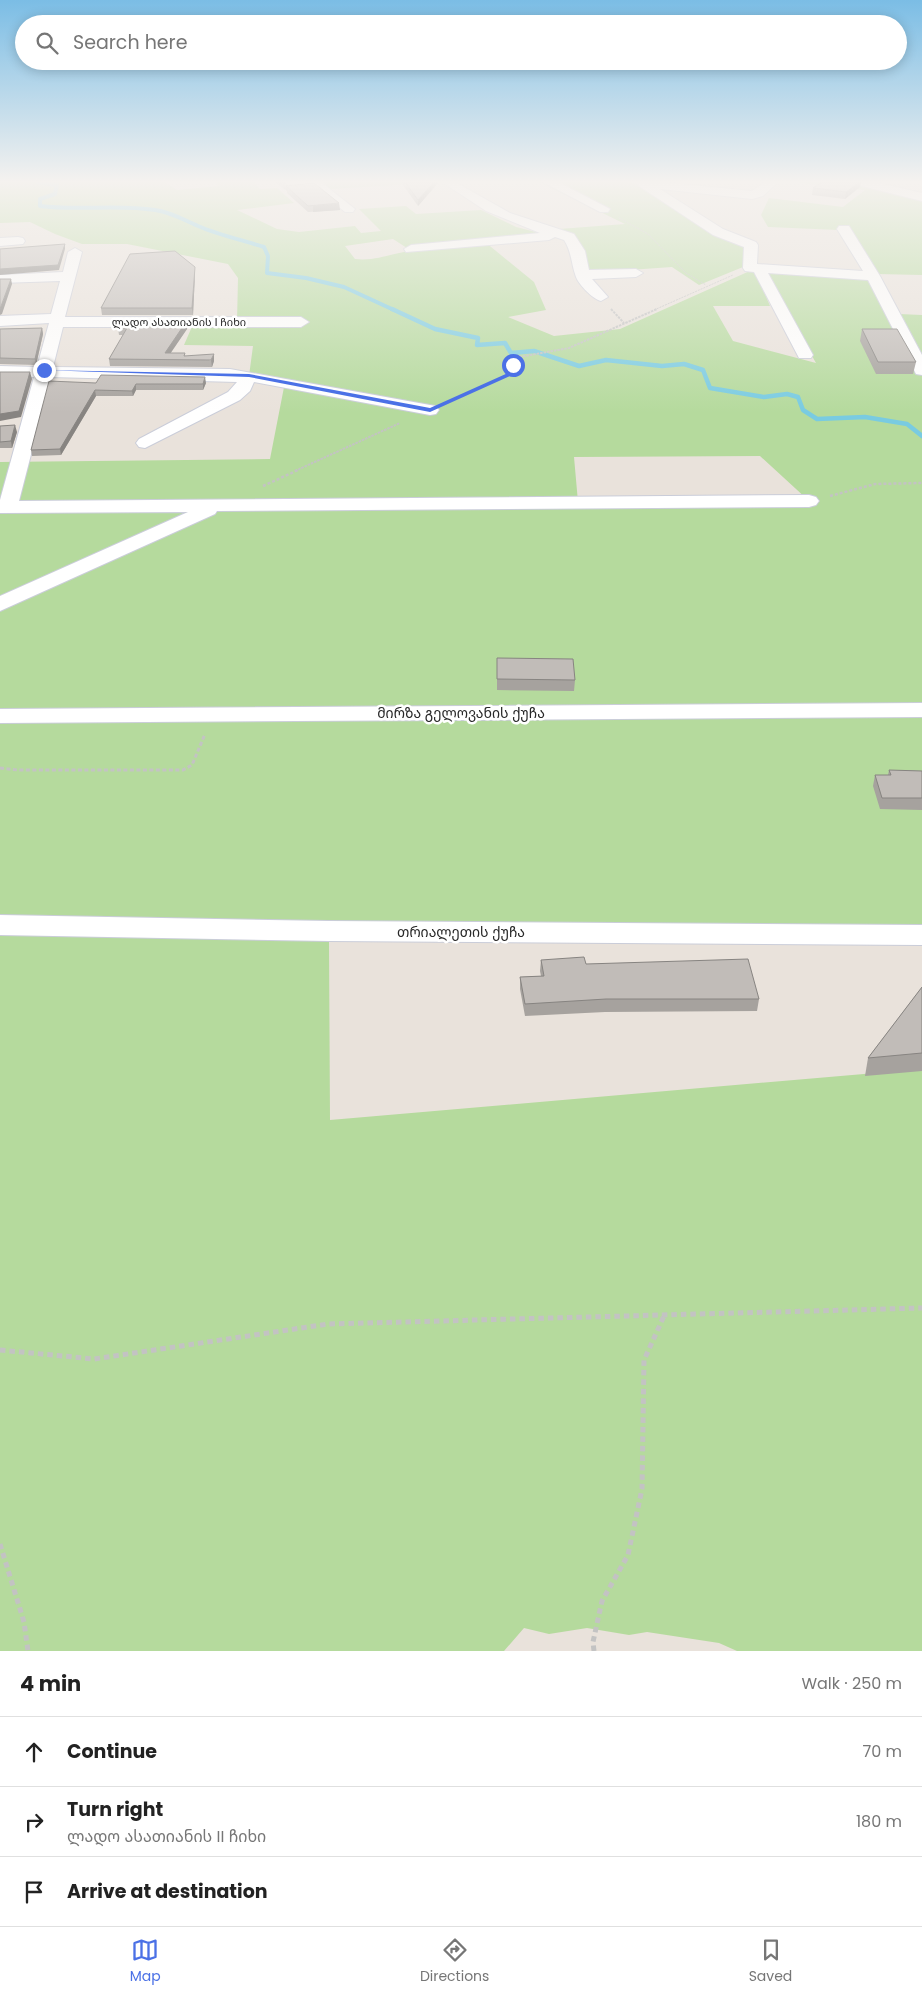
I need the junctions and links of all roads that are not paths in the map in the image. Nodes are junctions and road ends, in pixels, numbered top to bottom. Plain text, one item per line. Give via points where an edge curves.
1 (73, 259) edge
2 (579, 259) edge
3 (753, 259) edge
4 (863, 259) edge
5 (754, 268) junction
6 (636, 273) dead end
7 (582, 275) junction
8 (69, 276) junction
9 (873, 276) junction
10 (0, 279) edge
11 (601, 297) dead end
12 (57, 320) junction
13 (0, 321) edge
14 (301, 322) dead end
15 (805, 355) dead end
16 (0, 370) edge
17 (44, 370) junction
18 (922, 370) edge
19 (230, 374) junction
20 (430, 410) road end
21 (30, 424) junction
22 (10, 425) edge
23 (145, 443) dead end
24 (809, 501) road end
25 (219, 505) junction
26 (4, 507) edge
27 (0, 604) edge
28 (922, 710) edge
29 (0, 716) edge
30 (0, 924) edge
31 (922, 935) edge

1 - 8 street
2 - 7 street
3 - 5 street
4 - 9 street
5 - 9 street
5 - 15 street
6 - 7 street
7 - 11 street
8 - 10 street
8 - 12 street
9 - 18 street
12 - 13 street, ლადო ასათიანის I ჩიხი
12 - 14 street, ლადო ასათიანის I ჩიხი
12 - 17 street
16 - 17 street
17 - 19 street
17 - 21 street
19 - 20 street
19 - 23 street via 246,379 244,387 234,396
21 - 22 street
21 - 26 street
24 - 25 street
25 - 26 street
25 - 27 street
28 - 29 street, მირზა გელოვანის ქუჩა
30 - 31 street, თრიალეთის ქუჩა via 339,931

